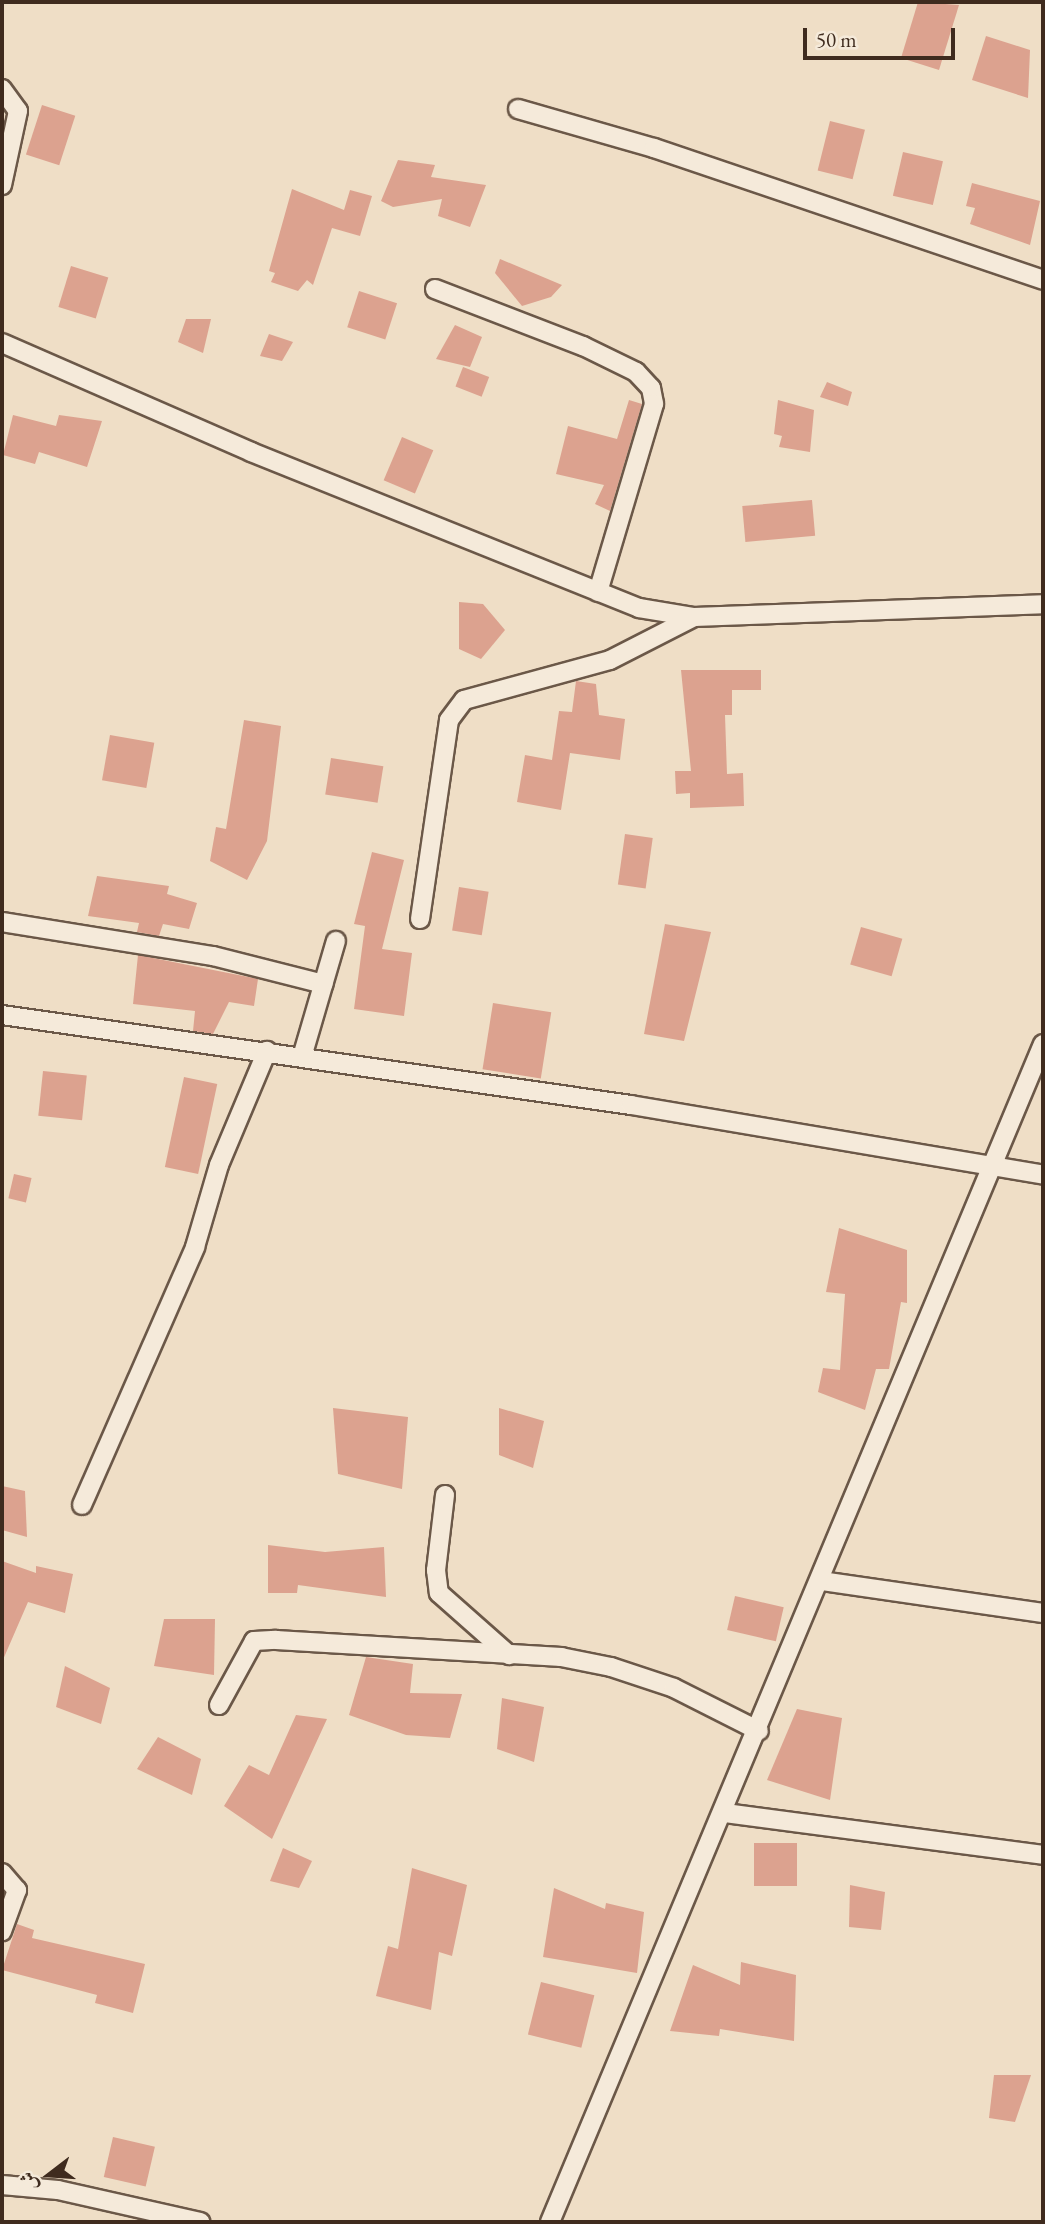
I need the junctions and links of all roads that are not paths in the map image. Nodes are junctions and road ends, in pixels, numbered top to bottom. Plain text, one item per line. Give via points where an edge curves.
1 (2, 89) edge
2 (518, 109) dead end
3 (2, 186) edge
4 (1043, 280) edge
5 (435, 289) dead end
6 (2, 343) edge
7 (598, 592) junction
8 (1043, 604) edge
9 (694, 617) junction
10 (420, 919) dead end
11 (2, 922) edge
12 (335, 941) dead end
13 (324, 984) junction
14 (2, 1015) edge
15 (1043, 1044) edge
16 (267, 1051) junction
17 (302, 1057) junction
18 (993, 1168) junction
19 (1043, 1175) edge
20 (445, 1495) dead end
21 (82, 1505) dead end
22 (821, 1581) junction
23 (1043, 1613) edge
24 (509, 1655) junction
25 (219, 1705) dead end
26 (759, 1731) junction
27 (725, 1813) junction
28 (1043, 1855) edge
29 (2, 1873) edge
30 (2, 1931) edge
31 (2, 2185) edge
32 (200, 2222) edge
33 (550, 2222) edge

1 - 3 street via 18,111
2 - 4 street via 654,148
5 - 7 street via 583,346 636,372 651,388 654,404
6 - 7 street
7 - 9 street via 639,608
8 - 9 street
9 - 10 street via 610,660 464,700 449,720
11 - 13 street via 213,956
12 - 13 street
13 - 17 street
14 - 16 street
15 - 18 street
16 - 17 street
16 - 21 street via 219,1165 195,1247
17 - 18 street
18 - 19 street
18 - 22 street
20 - 24 street via 436,1570 439,1593
22 - 23 street
22 - 26 street
24 - 25 street via 254,1641
24 - 26 street via 611,1667 674,1688
26 - 27 street
27 - 28 street
27 - 33 street
29 - 30 street via 18,1890
31 - 32 street via 58,2190

